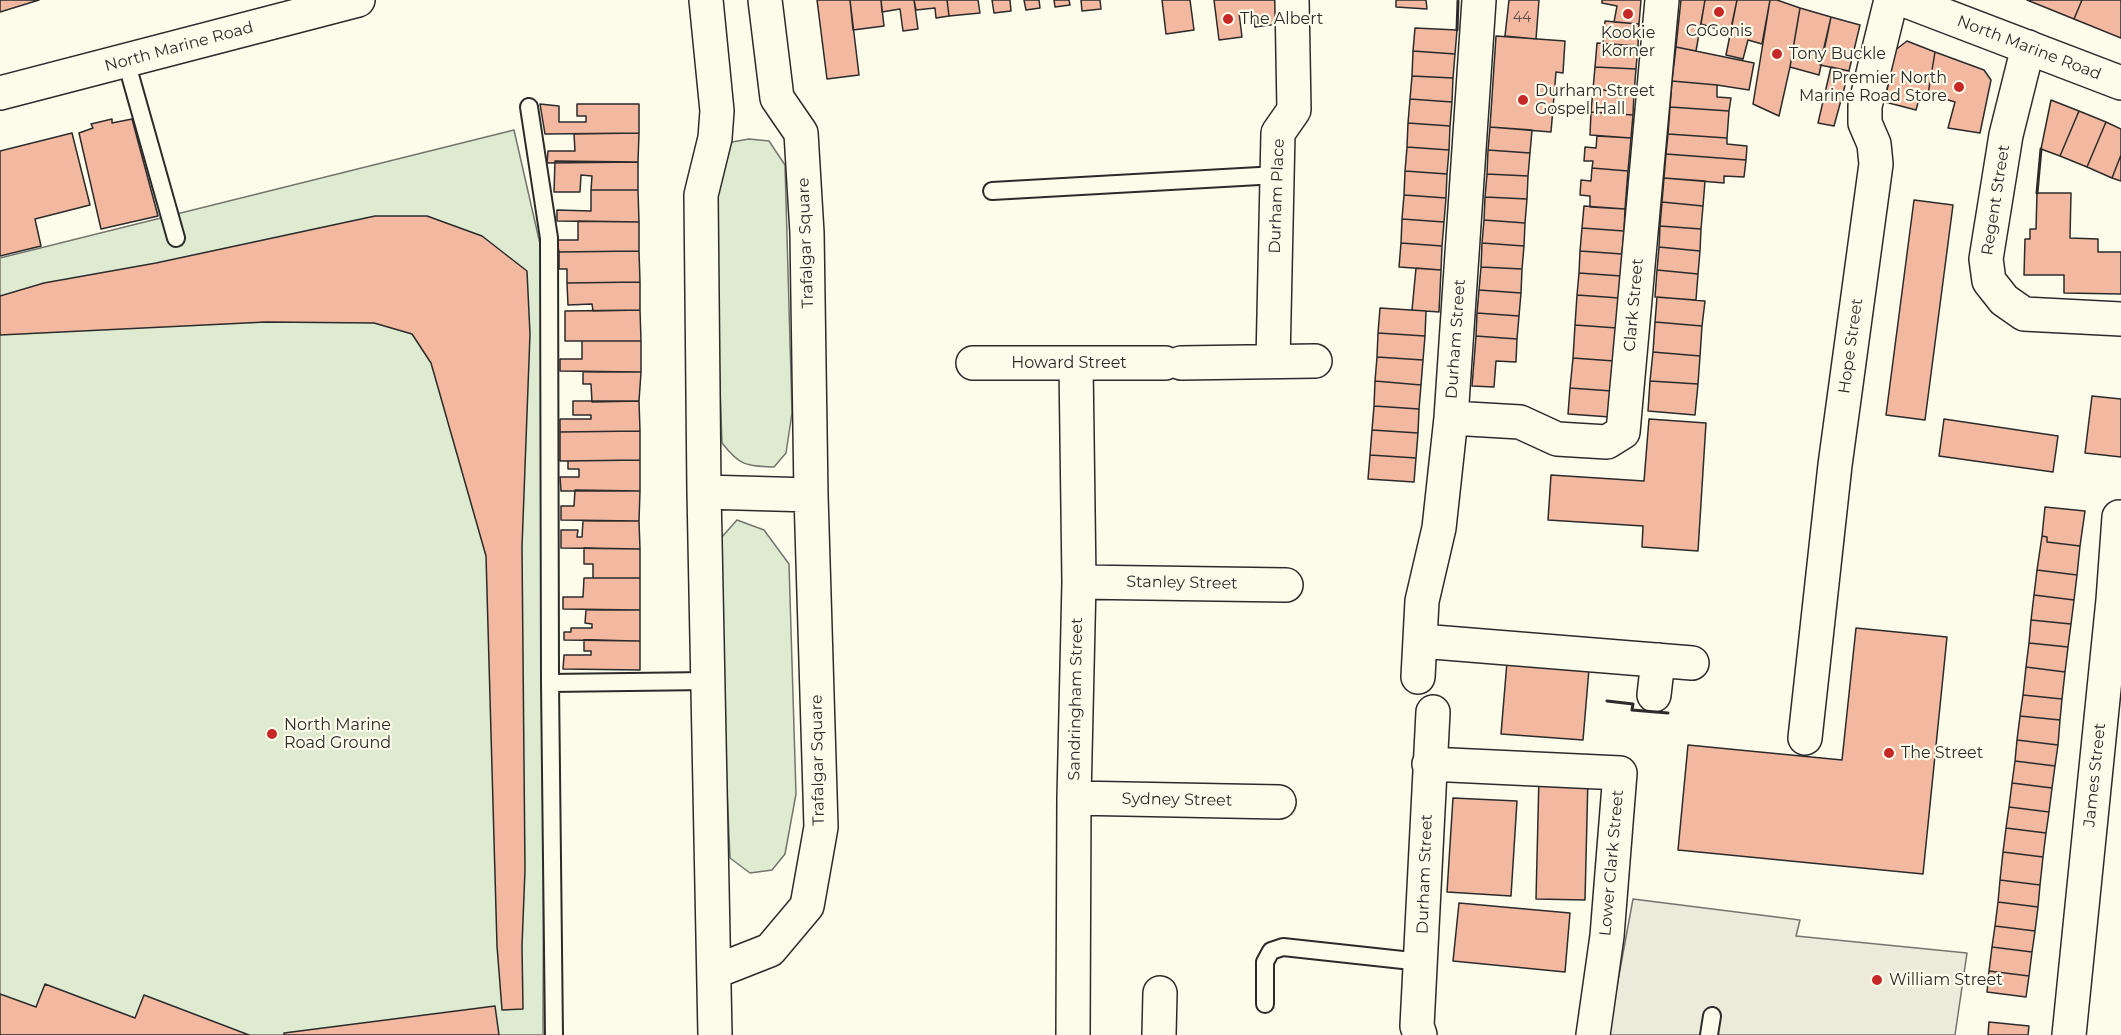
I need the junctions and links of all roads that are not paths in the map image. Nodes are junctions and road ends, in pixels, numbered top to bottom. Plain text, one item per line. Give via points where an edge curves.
1 (358, 0) edge
2 (706, 0) edge
3 (765, 0) edge
4 (1292, 0) edge
5 (1479, 0) edge
6 (1662, 0) edge
7 (1891, 0) edge
8 (1904, 0) edge
9 (2028, 47) junction
10 (126, 61) junction
11 (2121, 83) edge
12 (0, 93) edge
13 (529, 107) dead end
14 (1277, 175) junction
15 (992, 191) dead end
16 (176, 238) dead end
17 (2121, 319) edge
18 (1273, 361) junction
19 (1316, 361) dead end
20 (973, 363) dead end
21 (1076, 364) junction
22 (1451, 418) junction
23 (704, 492) junction
24 (811, 495) junction
25 (2121, 517) edge
26 (1078, 582) junction
27 (1286, 585) dead end
28 (2117, 600) edge
29 (1421, 641) junction
30 (1658, 660) junction
31 (1692, 663) dead end
32 (1418, 677) dead end
33 (708, 681) junction
34 (550, 683) junction
35 (1654, 695) dead end
36 (1433, 712) dead end
37 (1805, 738) dead end
38 (1429, 764) junction
39 (1074, 798) junction
40 (1279, 802) dead end
41 (1421, 962) junction
42 (714, 972) junction
43 (1160, 993) dead end
44 (1265, 1004) dead end
45 (1712, 1016) dead end
46 (554, 1035) edge
47 (715, 1035) edge
48 (1073, 1035) edge
49 (1160, 1035) edge
50 (1420, 1035) edge
51 (1593, 1035) edge
52 (1709, 1035) edge
53 (2069, 1035) edge

1 - 10 street, North Marine Road
2 - 23 street via 717,111 715,138 701,195
3 - 24 street, Trafalgar Square via 777,98 801,133 807,233
4 - 14 street, Durham Place via 1294,110 1278,132
5 - 22 street, Durham Street
6 - 22 street, Clark Street via 1623,432 1607,442 1557,439 1520,422
7 - 37 street, Hope Street via 1865,106 1865,123 1874,144 1876,164 1835,465 1796,696
8 - 9 street, North Marine Road
9 - 11 street, North Marine Road
9 - 17 street, Regent Street via 2006,135 1986,259 1989,281 2004,300 2024,314
10 - 12 street, North Marine Road
10 - 16 lane
13 - 34 lane via 549,238
14 - 15 lane
14 - 18 street, Durham Place
18 - 19 street, Howard Street
18 - 21 street, Howard Street
20 - 21 street, Howard Street
21 - 26 street, Sandringham Street
22 - 29 street, Durham Street via 1439,528 1422,601
23 - 24 street
23 - 33 street
24 - 42 street, Trafalgar Square via 821,827 807,906 770,950
25 - 28 street, James Street
26 - 27 street, Stanley Street
26 - 39 street, Sandringham Street
28 - 53 street, James Street
29 - 30 street
29 - 32 street, Durham Street
30 - 31 street
30 - 35 street
33 - 34 lane
33 - 42 street
34 - 46 lane
36 - 38 street, Durham Street
38 - 41 street, Durham Street
38 - 51 street, Lower Clark Street via 1620,774 1608,925
39 - 40 street, Sydney Street
39 - 48 street, Sandringham Street
41 - 44 lane via 1283,947 1270,951 1265,962
41 - 50 street, Durham Street via 1417,1026
42 - 47 street
43 - 49 street
45 - 52 lane

